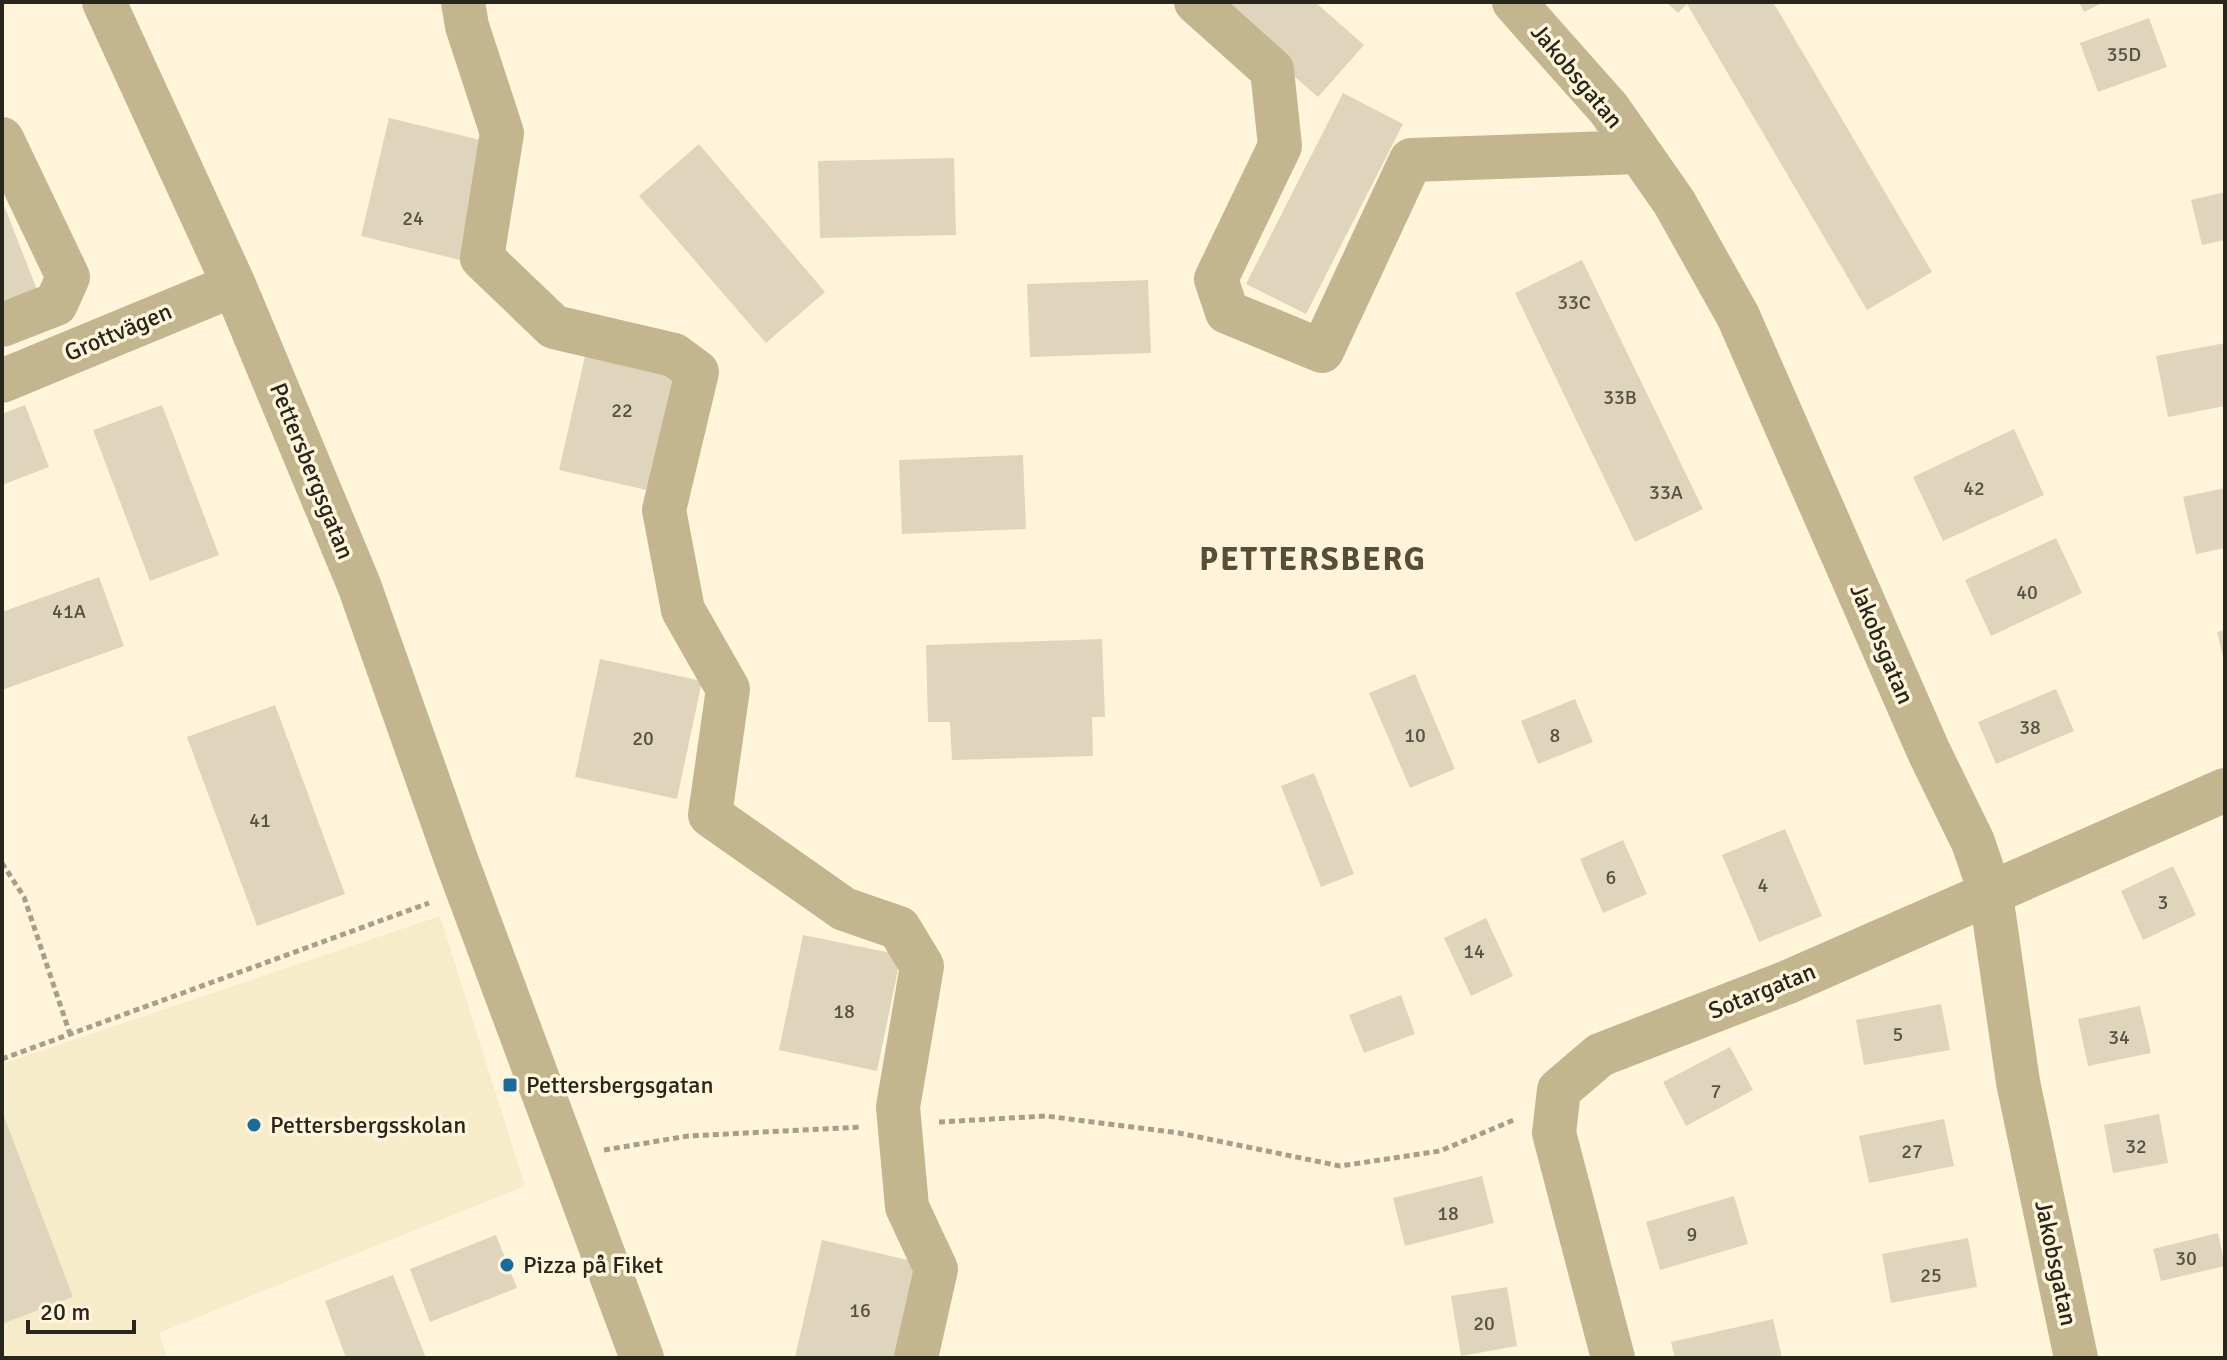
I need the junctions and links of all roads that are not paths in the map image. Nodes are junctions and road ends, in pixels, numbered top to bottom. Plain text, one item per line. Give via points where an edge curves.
1 (104, 2) edge
2 (463, 2) edge
3 (1196, 2) edge
4 (1514, 2) edge
5 (2, 139) edge
6 (1638, 152) junction
7 (234, 285) junction
8 (2, 325) edge
9 (2, 381) edge
10 (2225, 790) edge
11 (1991, 895) junction
12 (642, 1358) edge
13 (916, 1358) edge
14 (1613, 1358) edge
15 (2076, 1358) edge

1 - 7 street, Pettersbergsgatan
2 - 13 street via 502,133 482,258 554,327 674,355 697,372 664,510 683,610 728,689 710,815 844,909 899,928 922,966 898,1107 907,1207 936,1269
3 - 6 street via 1272,70 1280,146 1216,279 1227,312 1322,351 1411,160
4 - 6 street, Jakobsgatan via 1609,109
5 - 8 street via 68,277 56,304
6 - 11 street, Jakobsgatan via 1674,202 1738,316 1973,842
7 - 9 street, Grottvägen
7 - 12 street, Pettersbergsgatan via 359,585
10 - 11 street, Sotargatan
11 - 14 street, Sotargatan via 1600,1055 1559,1090 1554,1133
11 - 15 street, Jakobsgatan via 2018,1082

